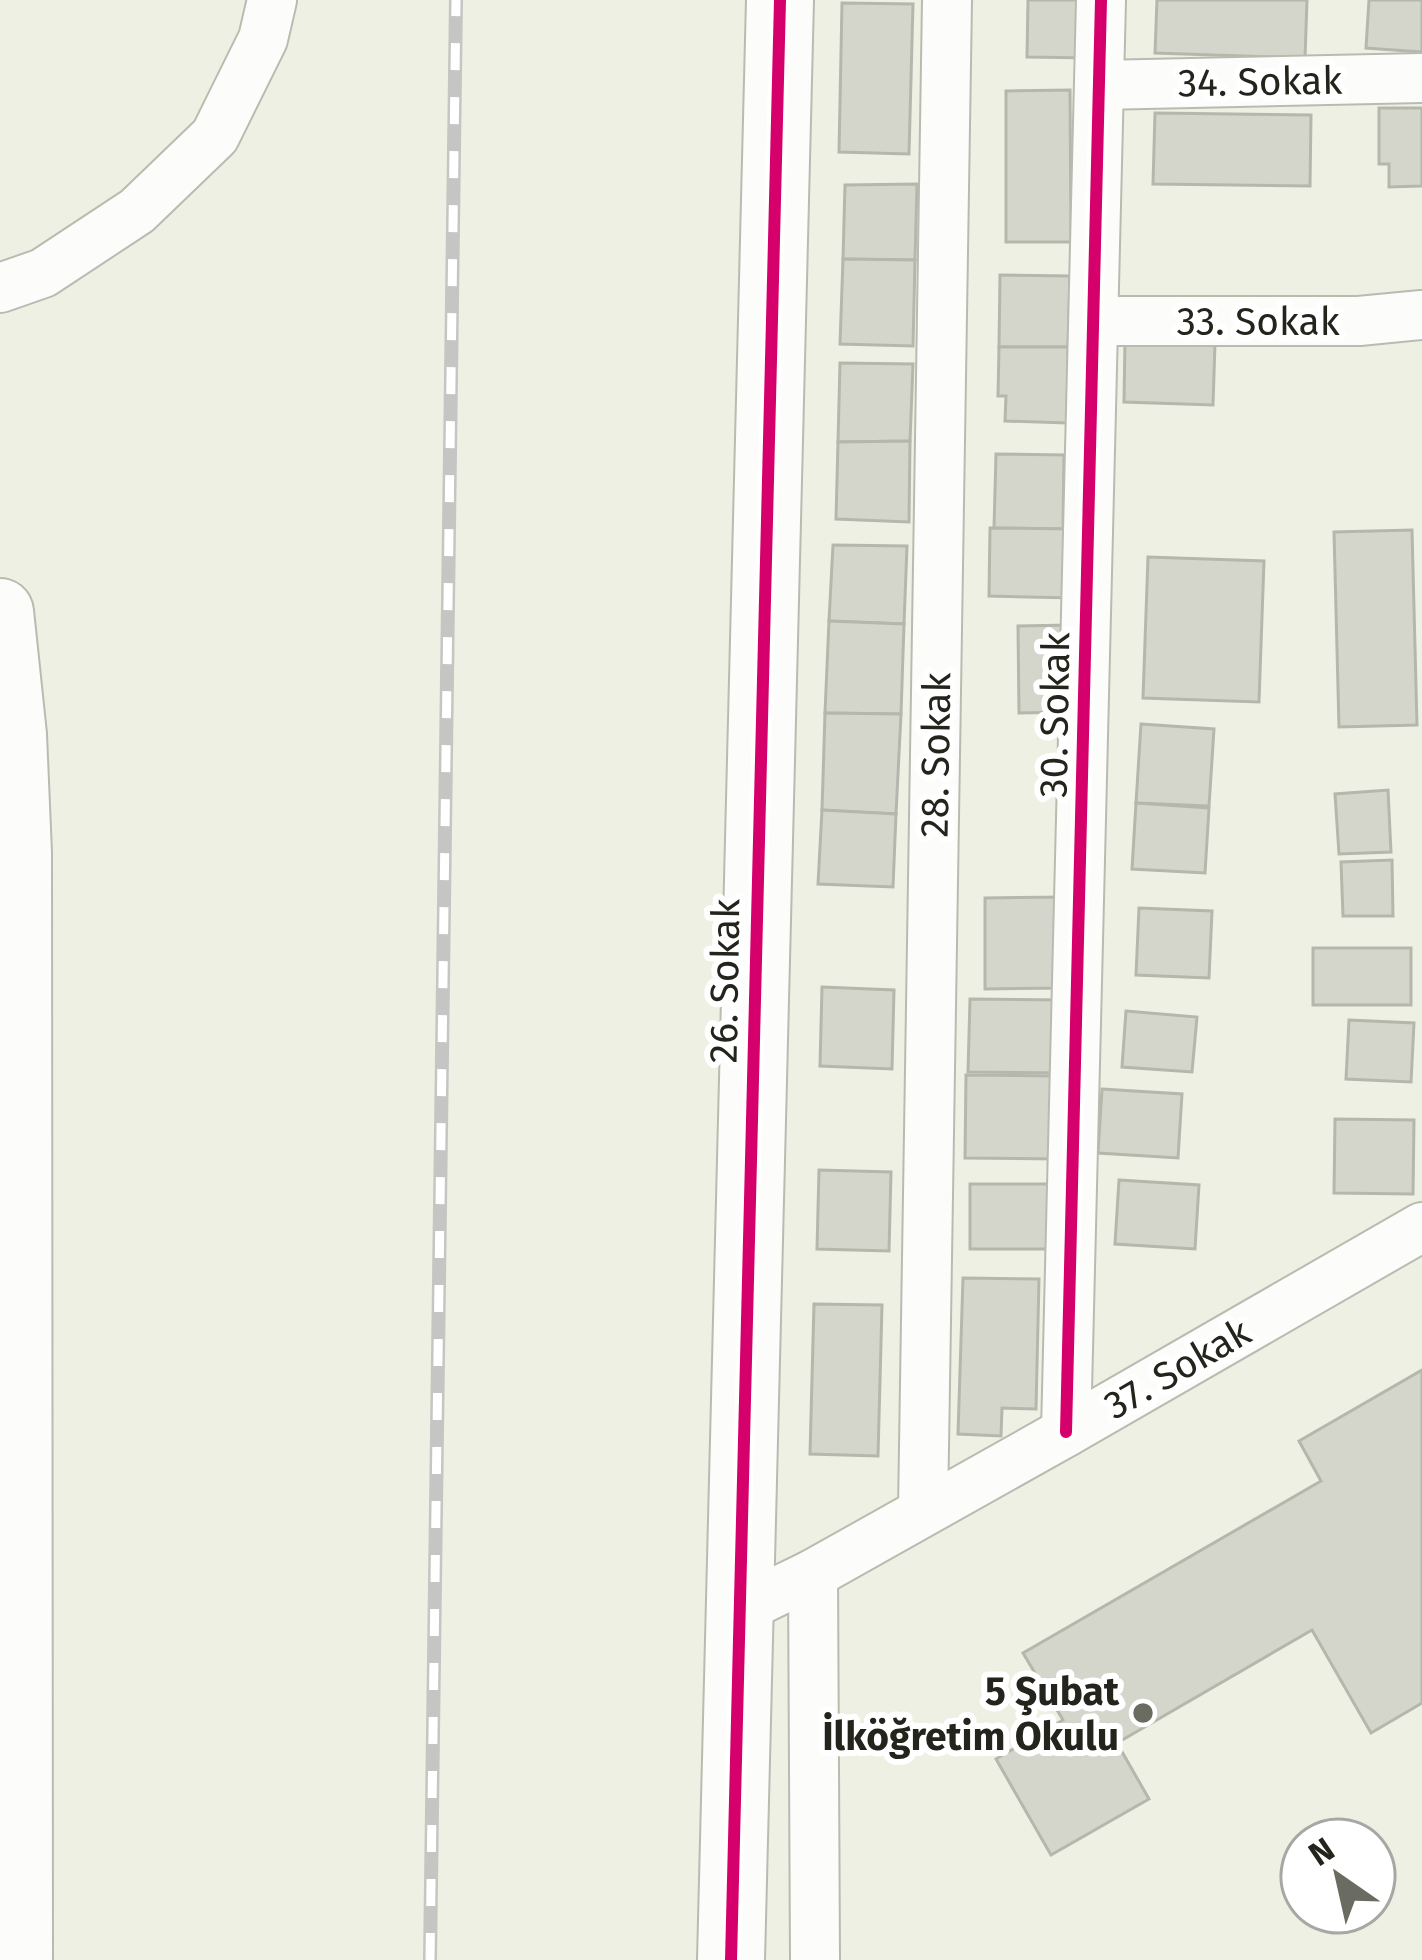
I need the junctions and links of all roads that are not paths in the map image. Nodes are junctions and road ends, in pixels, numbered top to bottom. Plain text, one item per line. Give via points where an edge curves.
1 (272, 0) edge
2 (947, 0) edge
3 (1101, 0) edge
4 (780, 1) edge
5 (1422, 78) edge
6 (1099, 85) junction
7 (0, 288) edge
8 (1422, 315) edge
9 (1094, 320) junction
10 (0, 612) edge
11 (1422, 1226) edge
12 (1066, 1432) junction
13 (923, 1510) junction
14 (813, 1574) junction
15 (741, 1610) junction
16 (19, 1960) edge
17 (730, 1960) edge
18 (815, 1960) edge

1 - 7 street via 263,38 215,136 137,212 43,273
2 - 13 street, 28. Sokak
3 - 6 street, 30. Sokak
4 - 15 street, 26. Sokak
5 - 6 street, 34. Sokak
6 - 9 street, 30. Sokak
8 - 9 street, 33. Sokak
9 - 12 street, 30. Sokak
10 - 16 street via 18,853
11 - 12 street, 37. Sokak
12 - 13 street, 37. Sokak
13 - 14 street, 37. Sokak
14 - 15 street, 37. Sokak
14 - 18 street
15 - 17 street, 26. Sokak

